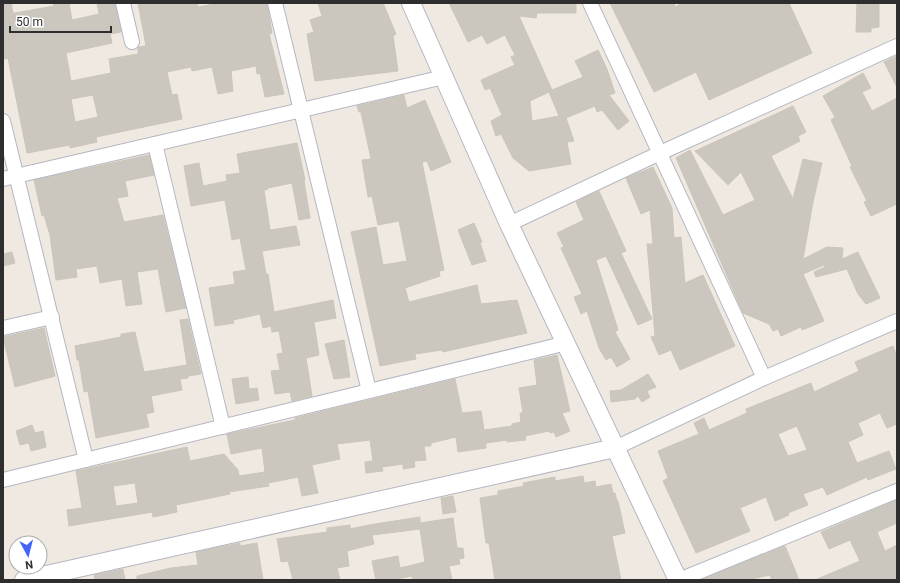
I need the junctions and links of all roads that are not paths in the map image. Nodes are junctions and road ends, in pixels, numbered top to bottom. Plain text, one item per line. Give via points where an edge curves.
1 (123, 3) edge
2 (275, 3) edge
3 (411, 3) edge
4 (593, 4) edge
5 (132, 42) dead end
6 (897, 46) edge
7 (444, 77) junction
8 (301, 110) junction
9 (3, 121) edge
10 (155, 144) junction
11 (660, 153) junction
12 (10, 177) edge
13 (509, 224) junction
14 (52, 317) junction
15 (897, 321) edge
16 (3, 328) edge
17 (567, 343) junction
18 (764, 378) junction
19 (369, 391) junction
20 (223, 427) junction
21 (616, 448) junction
22 (86, 460) junction
23 (3, 480) edge
24 (897, 491) edge
25 (24, 580) edge
26 (678, 580) edge

1 - 5 street
2 - 8 street
3 - 7 street
4 - 11 street
6 - 11 street
7 - 8 street
7 - 13 street
8 - 10 street
8 - 19 street
9 - 12 street
10 - 12 street
10 - 20 street
11 - 13 street
11 - 18 street
12 - 14 street
13 - 17 street
14 - 16 street
14 - 22 street
15 - 18 street
17 - 19 street
17 - 21 street
18 - 21 street
19 - 20 street
20 - 22 street
21 - 25 street
21 - 26 street
22 - 23 street
24 - 26 street

